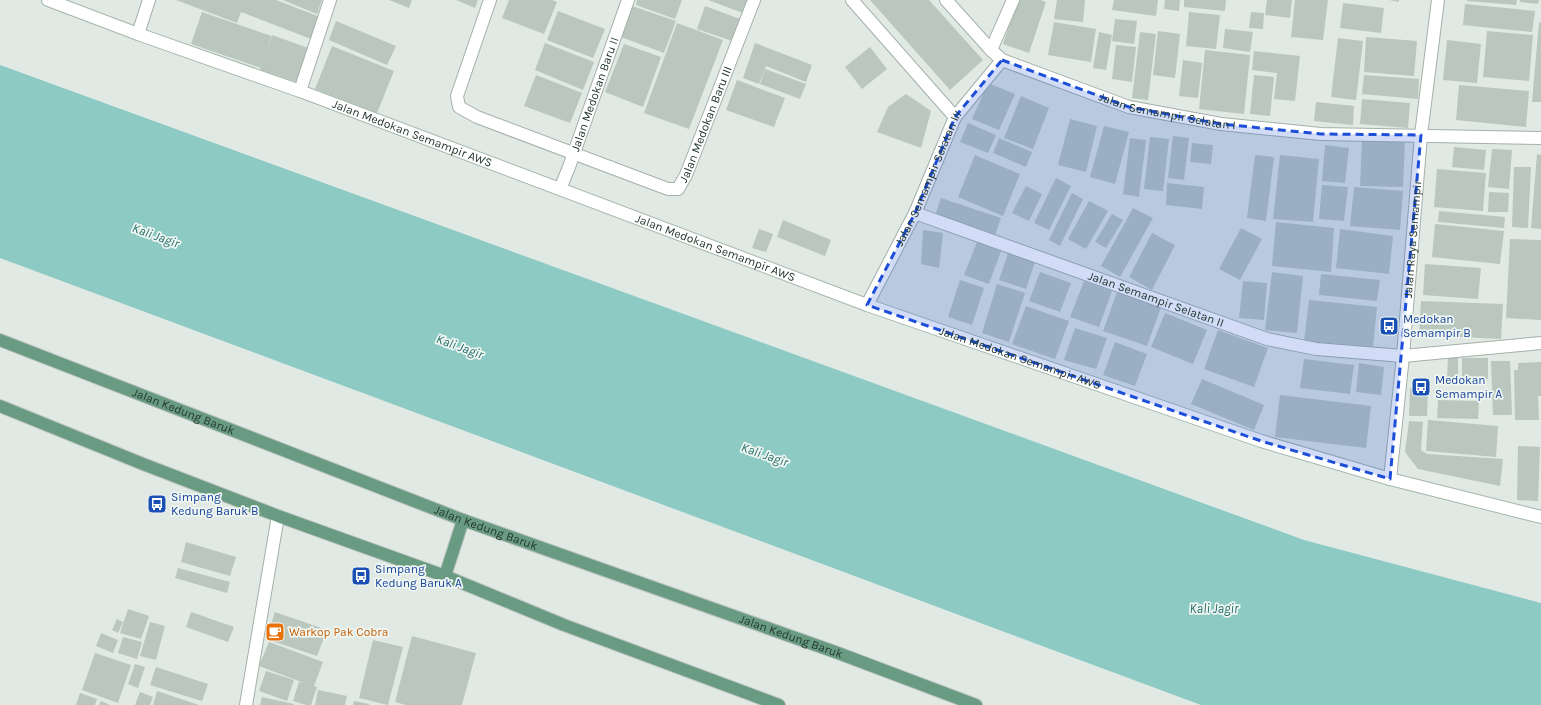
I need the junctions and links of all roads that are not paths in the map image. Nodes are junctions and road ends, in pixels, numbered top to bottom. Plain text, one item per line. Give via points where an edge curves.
1 (48, 0) edge
2 (149, 0) edge
3 (330, 0) edge
4 (490, 0) edge
5 (628, 0) edge
6 (754, 0) edge
7 (852, 0) edge
8 (946, 0) edge
9 (1013, 0) edge
10 (1438, 0) edge
11 (138, 34) junction
12 (991, 50) junction
13 (1002, 60) junction
14 (300, 91) junction
15 (956, 117) junction
16 (1421, 135) junction
17 (1541, 138) edge
18 (573, 152) junction
19 (560, 188) junction
20 (915, 213) junction
21 (867, 304) junction
22 (0, 340) edge
23 (1541, 343) edge
24 (1403, 356) junction
25 (0, 406) edge
26 (1390, 479) junction
27 (278, 516) junction
28 (1541, 516) edge
29 (463, 520) junction
30 (445, 576) junction
31 (246, 705) edge
32 (779, 705) edge
33 (976, 705) edge

1 - 11 street, Jalan Medokan Semampir AWS
2 - 11 street
3 - 14 street
4 - 18 street via 457,96 460,107 477,117
5 - 18 street, Jalan Medokan Baru II
6 - 18 street, Jalan Medokan Baru III via 686,175 678,189 668,189
7 - 15 street
8 - 12 street, Jalan Semampir Selatan I
9 - 12 street
10 - 16 street, Jalan Raya Semampir
11 - 14 street, Jalan Medokan Semampir AWS
12 - 13 street, Jalan Semampir Selatan I
13 - 15 street, Jalan Semampir Selatan III
13 - 16 street, Jalan Semampir Selatan I via 1129,107 1221,124 1321,134
14 - 19 street, Jalan Medokan Semampir AWS
15 - 20 street, Jalan Semampir Selatan III
16 - 17 street, Jalan Semampir Selatan I
16 - 24 street, Jalan Raya Semampir
18 - 19 street, Jalan Medokan Baru II
19 - 21 street, Jalan Medokan Semampir AWS
20 - 21 street, Jalan Semampir Selatan III
20 - 24 street, Jalan Semampir Selatan II via 1267,339 1316,349
21 - 26 street, Jalan Medokan Semampir AWS via 1260,441
22 - 29 main road, Jalan Kedung Baruk
23 - 24 street, Jalan Semampir Selatan II
24 - 26 street, Jalan Raya Semampir
25 - 27 main road
26 - 28 street, Jalan Medokan Semampir AWS
27 - 30 main road
27 - 31 street
29 - 30 main road
29 - 33 main road, Jalan Kedung Baruk
30 - 32 main road via 564,625

